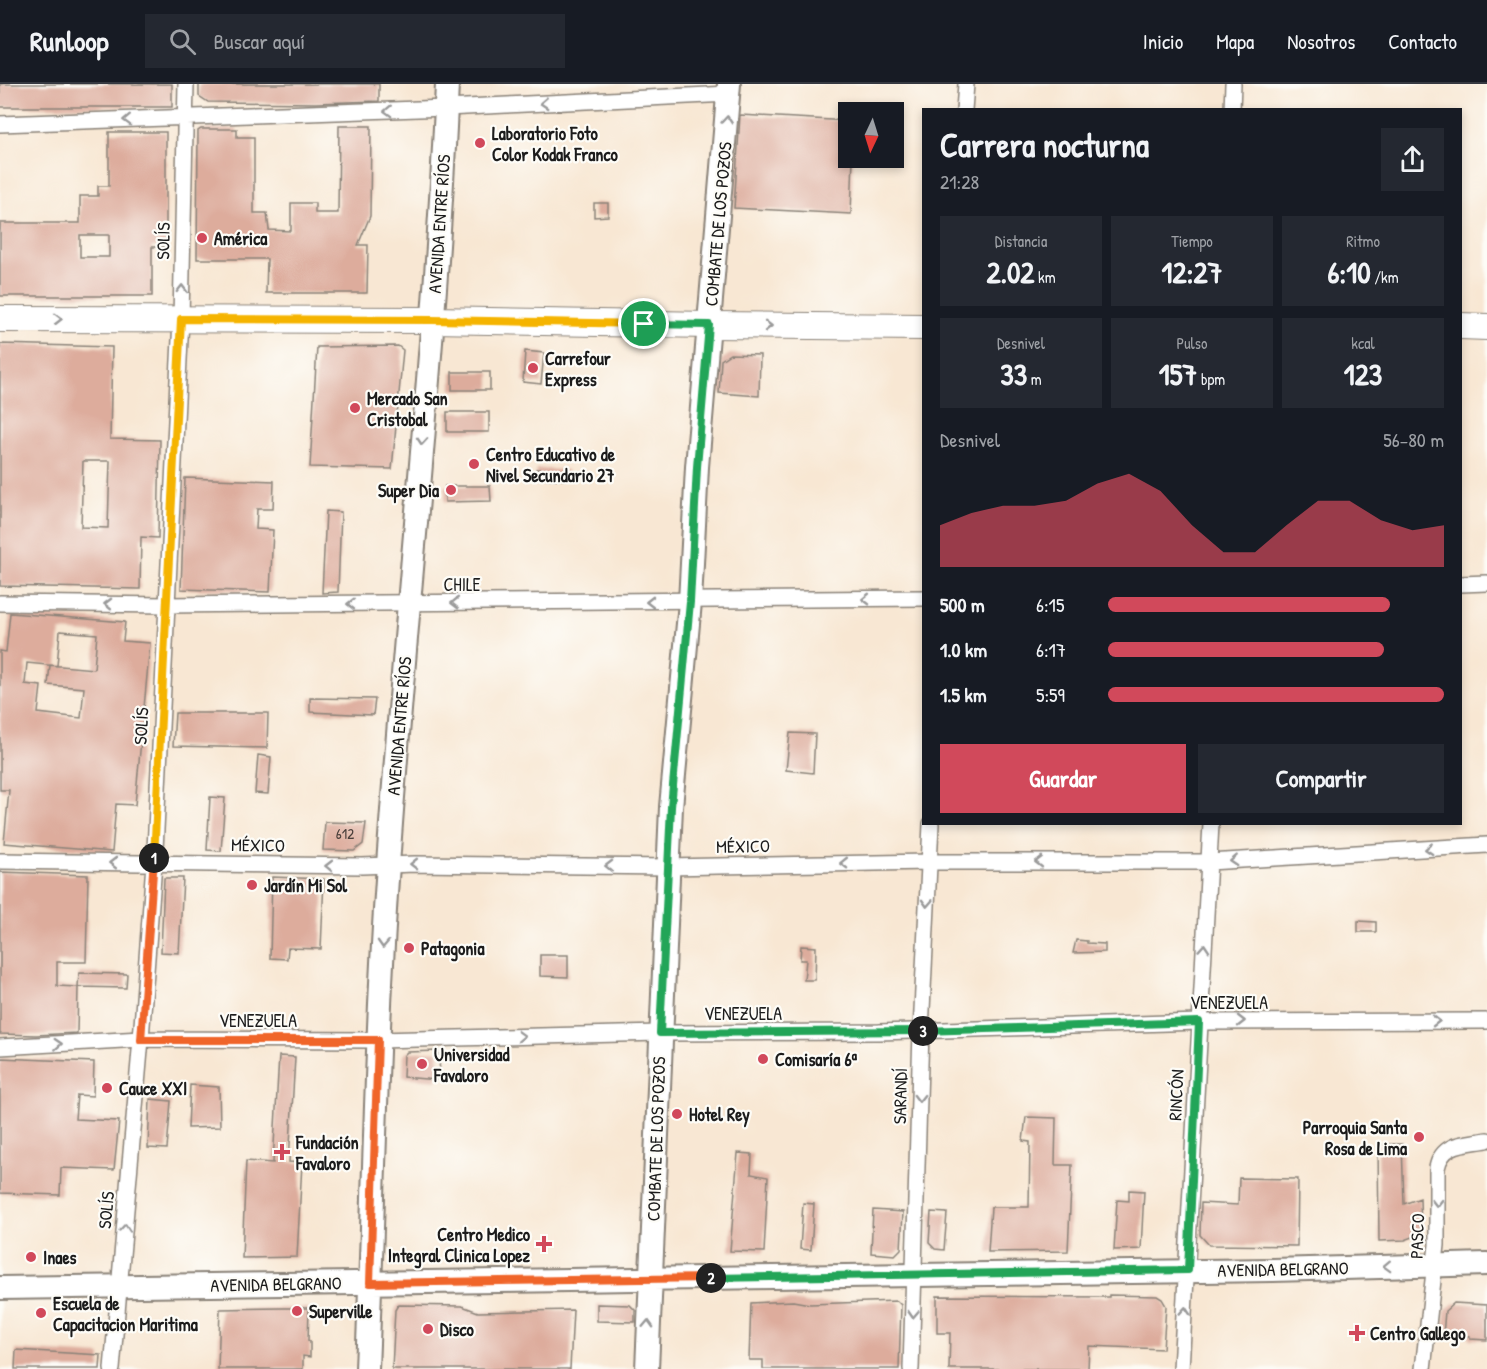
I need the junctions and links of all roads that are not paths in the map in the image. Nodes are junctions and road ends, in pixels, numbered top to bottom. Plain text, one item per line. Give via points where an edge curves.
1 (186, 84) edge
2 (447, 84) edge
3 (966, 84) edge
4 (1233, 84) edge
5 (729, 89) edge
6 (446, 108) junction
7 (964, 108) edge
8 (1232, 108) edge
9 (185, 119) junction
10 (0, 124) edge
11 (0, 319) edge
12 (181, 319) junction
13 (432, 320) junction
14 (709, 325) junction
15 (922, 327) edge
16 (1462, 327) edge
17 (1487, 327) edge
18 (1487, 583) edge
19 (1462, 584) edge
20 (922, 598) edge
21 (690, 602) junction
22 (0, 603) edge
23 (409, 604) junction
24 (166, 605) junction
25 (931, 825) edge
26 (1211, 825) edge
27 (1487, 845) edge
28 (0, 861) edge
29 (929, 861) junction
30 (1209, 862) junction
31 (154, 863) junction
32 (388, 865) junction
33 (667, 867) junction
34 (1487, 1021) edge
35 (1199, 1022) junction
36 (921, 1031) junction
37 (660, 1033) junction
38 (141, 1040) junction
39 (378, 1040) junction
40 (0, 1047) edge
41 (1487, 1140) edge
42 (1436, 1264) junction
43 (1487, 1264) edge
44 (1188, 1270) junction
45 (915, 1275) junction
46 (650, 1279) junction
47 (370, 1283) junction
48 (119, 1286) junction
49 (0, 1288) edge
50 (112, 1369) edge
51 (367, 1369) edge
52 (647, 1369) edge
53 (910, 1369) edge
54 (1181, 1369) edge
55 (1424, 1369) edge

1 - 9 street, SOLÍS
2 - 6 main road, AVENIDA ENTRE RÍOS
3 - 7 street
4 - 8 street
5 -> 6 street
14 -> 5 main road, COMBATE DE LOS POZOS
6 -> 9 street
6 - 13 main road, AVENIDA ENTRE RÍOS
9 -> 10 street
12 -> 9 street, SOLÍS
11 -> 12 main road
12 - 13 main road
12 - 24 street, SOLÍS
13 - 14 main road
13 -> 23 main road, AVENIDA ENTRE RÍOS
14 -> 15 main road
14 - 21 main road, COMBATE DE LOS POZOS
16 - 17 main road
18 - 19 street
20 -> 21 street, CHILE
21 -> 23 street, CHILE
21 - 33 main road, COMBATE DE LOS POZOS
24 -> 22 street, CHILE
23 -> 24 street, CHILE
23 - 32 main road, AVENIDA ENTRE RÍOS
24 - 31 street, SOLÍS
25 - 29 street, SARANDÍ
26 - 30 street, RINCÓN
27 -> 30 street, MÉXICO
31 -> 28 street, MÉXICO
30 -> 29 street, MÉXICO
29 -> 33 street, MÉXICO
29 -> 36 street, SARANDÍ
35 -> 30 street, RINCÓN
32 -> 31 street, MÉXICO
31 - 38 street, SOLÍS
33 -> 32 street, MÉXICO
32 -> 39 main road, AVENIDA ENTRE RÍOS
33 - 37 main road, COMBATE DE LOS POZOS
35 -> 34 street, VENEZUELA
35 - 36 street, VENEZUELA
35 - 44 street, RINCÓN
36 - 37 street, VENEZUELA
36 -> 45 street, SARANDÍ
39 -> 37 street, VENEZUELA
37 - 46 main road, COMBATE DE LOS POZOS
38 - 39 street, VENEZUELA
40 -> 38 street, VENEZUELA
48 -> 38 street, SOLÍS
39 - 47 main road, AVENIDA ENTRE RÍOS
41 -> 42 street, PASCO via 1447,1148 1439,1158
42 - 43 main road, AVENIDA BELGRANO
42 -> 44 main road, AVENIDA BELGRANO
42 - 55 street, PASCO
44 - 45 main road, AVENIDA BELGRANO
54 -> 44 street, RINCÓN
45 - 46 main road, AVENIDA BELGRANO
45 -> 53 street, SARANDÍ
46 - 47 main road, AVENIDA BELGRANO
52 -> 46 main road, COMBATE DE LOS POZOS
47 - 48 main road, AVENIDA BELGRANO
47 - 51 main road, AVENIDA ENTRE RÍOS
48 - 49 main road, AVENIDA BELGRANO
48 - 50 street, SOLÍS

